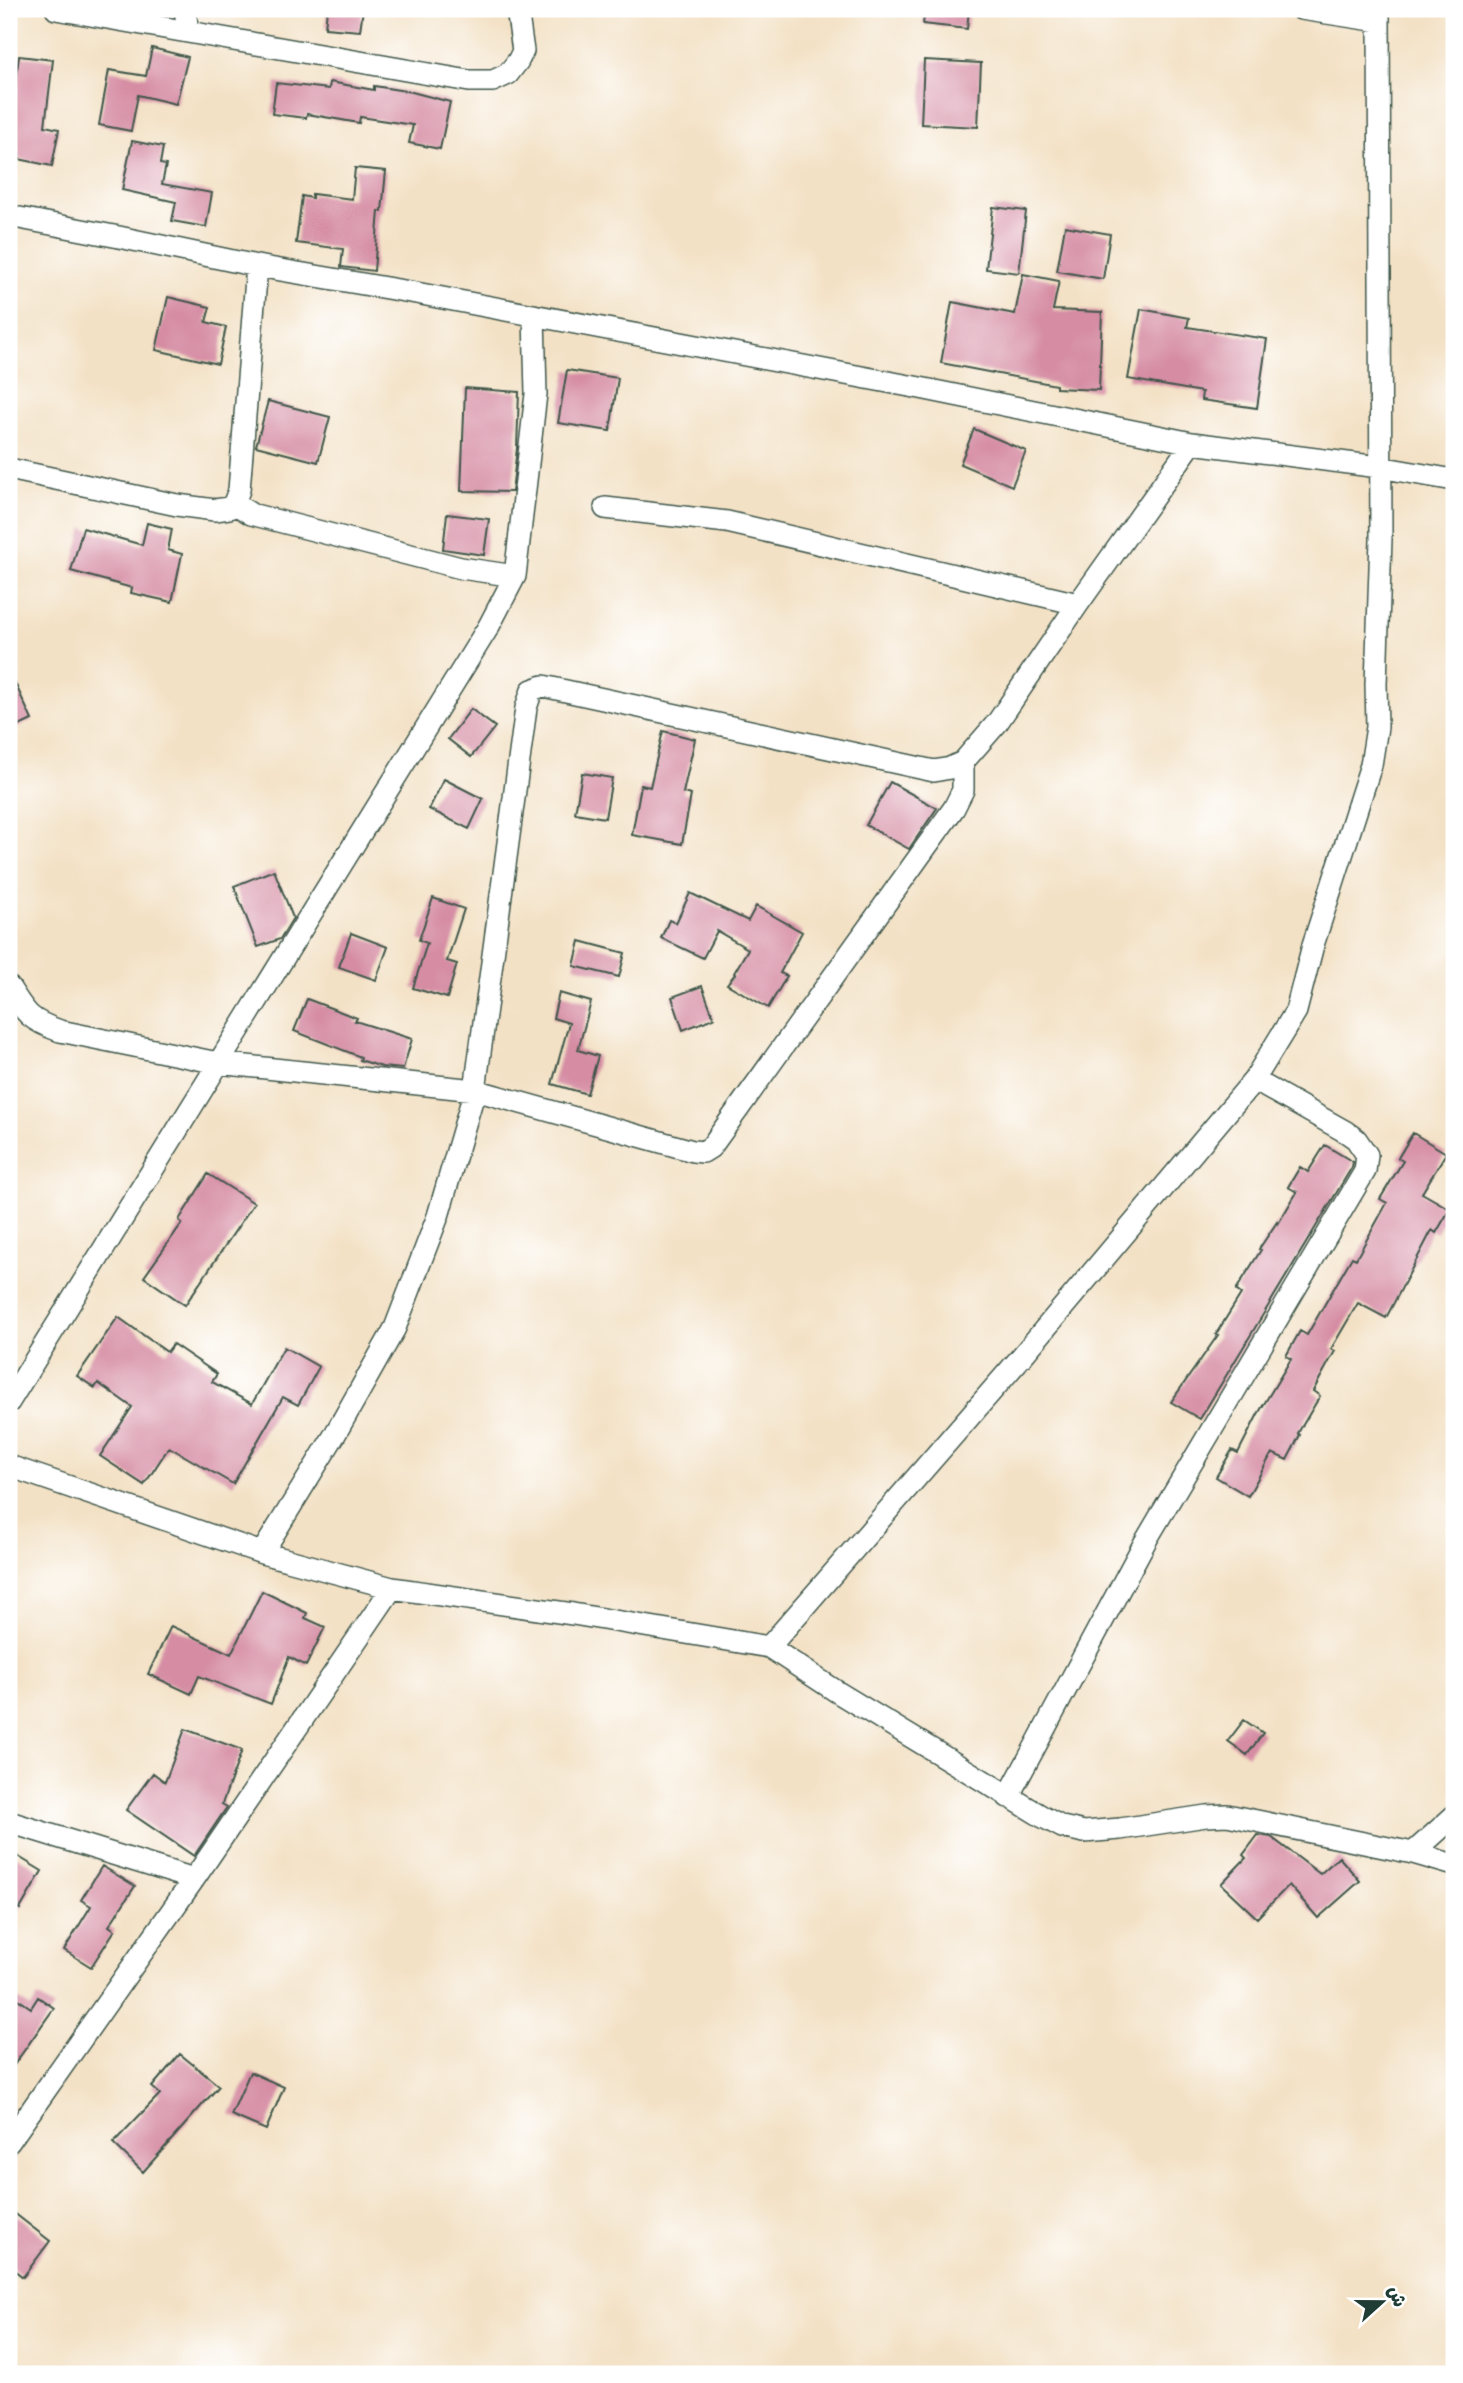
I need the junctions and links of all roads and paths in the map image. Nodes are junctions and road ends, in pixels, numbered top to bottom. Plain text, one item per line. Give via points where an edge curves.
1 (56, 9) edge
2 (185, 9) edge
3 (517, 9) edge
4 (1301, 9) edge
5 (1379, 15) edge
6 (188, 32) junction
7 (9, 216) edge
8 (257, 266) junction
9 (534, 316) junction
10 (1192, 443) junction
11 (1379, 467) junction
12 (9, 469) edge
13 (1454, 480) edge
14 (234, 503) junction
15 (605, 508) dead end
16 (515, 576) junction
17 (1078, 604) junction
18 (963, 762) junction
19 (9, 987) edge
20 (218, 1063) junction
21 (1254, 1080) junction
22 (475, 1090) junction
23 (9, 1402) edge
24 (9, 1466) edge
25 (262, 1553) junction
26 (392, 1588) junction
27 (769, 1647) junction
28 (1008, 1797) junction
29 (1454, 1816) edge
30 (9, 1822) edge
31 (1413, 1853) junction
32 (1454, 1865) edge
33 (194, 1879) junction
34 (9, 2142) edge

1 - 6 street
2 - 6 street
3 - 6 street via 523,51 508,74 493,81 469,81
4 - 5 street
5 - 11 street
7 - 8 street
8 - 9 street
8 - 14 street via 239,490
9 - 10 street
9 - 16 street via 536,394
10 - 11 street
10 - 17 street
11 - 13 street
11 - 21 street via 1377,727 1371,765 1296,1011
12 - 14 street via 177,505 224,510
14 - 16 street via 251,514 461,568
15 - 17 street via 727,522
16 - 20 street via 489,626
17 - 18 street via 997,723
18 - 22 street via 963,790 954,808 711,1147 693,1152
18 - 22 street via 934,771 543,686 532,690
19 - 20 street via 37,1023
20 - 22 street
20 - 23 street
21 - 27 street
21 - 28 street via 1356,1139 1367,1155 1366,1171 1145,1542
22 - 25 street via 438,1216 395,1328
24 - 25 street
25 - 26 street
26 - 27 street
26 - 33 street
27 - 28 street
28 - 31 street via 1053,1822 1084,1832 1227,1815
29 - 31 street
30 - 33 street
31 - 32 street
33 - 34 street

